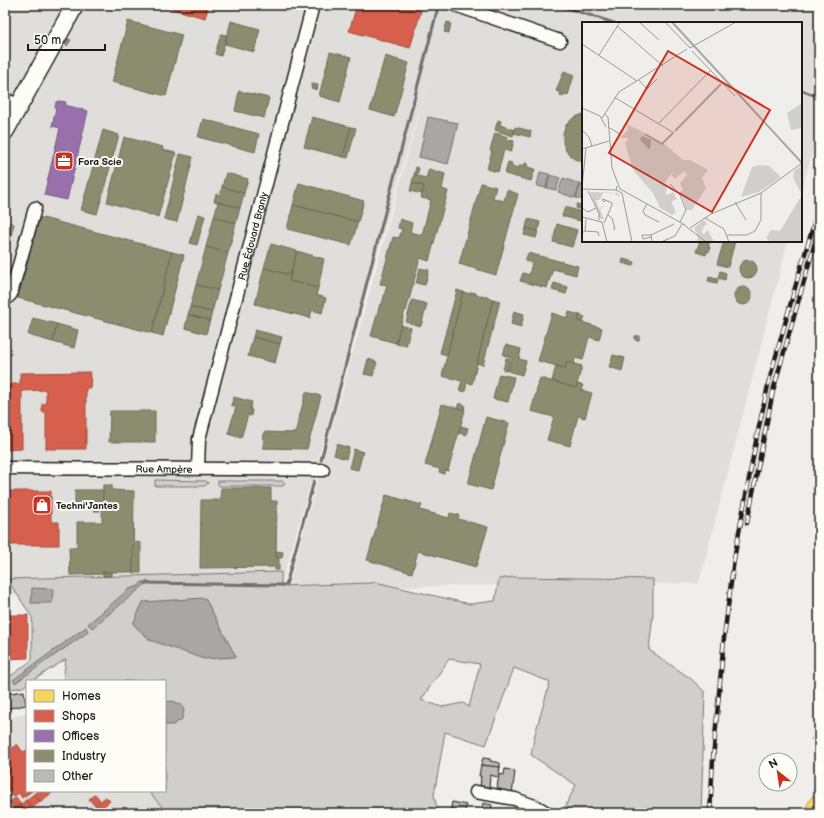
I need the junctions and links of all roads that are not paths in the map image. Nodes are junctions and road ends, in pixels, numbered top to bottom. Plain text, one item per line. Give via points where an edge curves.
1 (75, 5) edge
2 (313, 5) edge
3 (455, 5) edge
4 (560, 41) dead end
5 (12, 103) edge
6 (5, 130) edge
7 (35, 208) dead end
8 (5, 300) edge
9 (5, 468) edge
10 (198, 468) junction
11 (323, 470) dead end
12 (476, 792) dead end
13 (547, 813) edge

1 - 5 main road
2 - 10 street, Rue Édouard Branly via 199,439
3 - 4 street
5 - 6 main road
7 - 8 street via 11,294
9 - 10 street, Rue Ampère
10 - 11 street, Rue Ampère
12 - 13 street via 515,799

